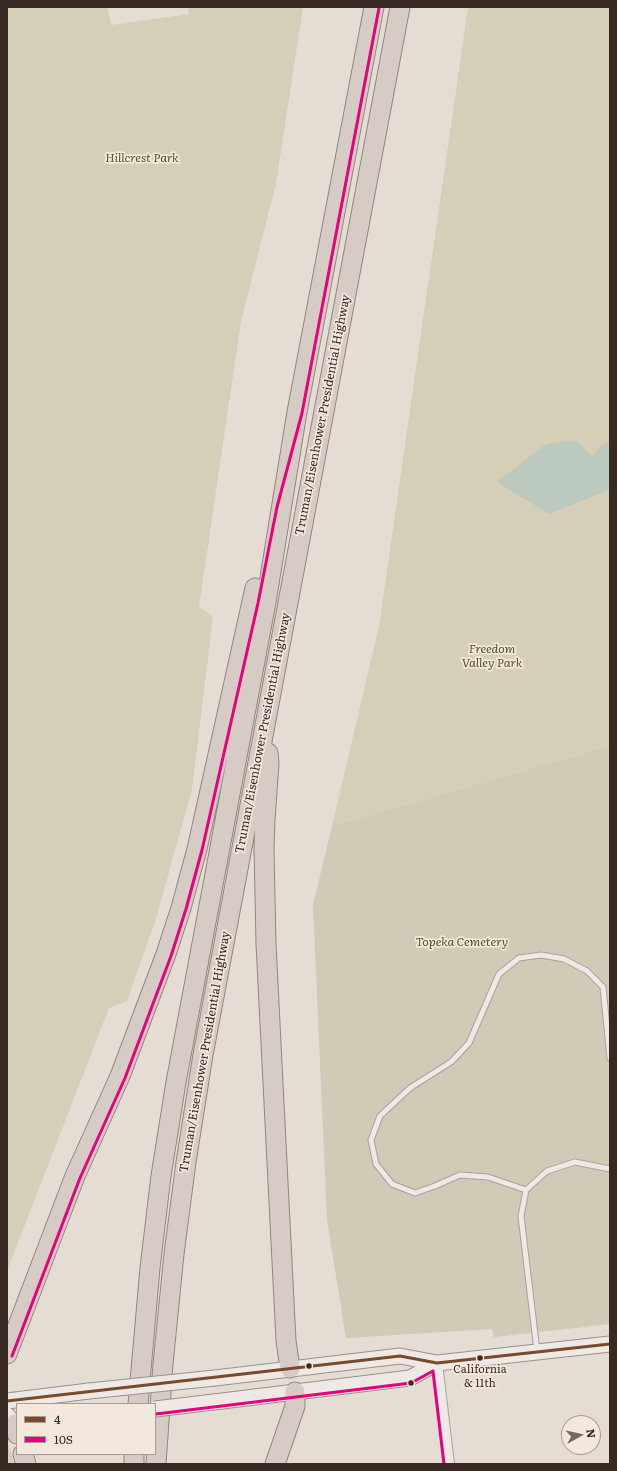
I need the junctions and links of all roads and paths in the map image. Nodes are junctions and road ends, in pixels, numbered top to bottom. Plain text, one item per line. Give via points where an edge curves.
1 (374, 7) edge
2 (400, 7) edge
3 (297, 412) junction
4 (264, 727) junction
5 (608, 1013) edge
6 (610, 1058) edge
7 (610, 1169) edge
8 (526, 1190) junction
9 (610, 1344) edge
10 (538, 1352) junction
11 (7, 1354) edge
12 (437, 1364) junction
13 (290, 1368) junction
14 (295, 1392) junction
15 (7, 1401) edge
16 (138, 1403) edge
17 (156, 1409) edge
18 (156, 1464) edge
19 (275, 1464) edge
20 (449, 1464) edge

1 - 3 highway, Truman/Eisenhower Presidential Highway
2 - 4 highway, Truman/Eisenhower Presidential Highway
3 - 11 highway via 272,506 199,841 181,908 120,1076 75,1176
3 - 16 highway, Truman/Eisenhower Presidential Highway via 264,609 176,1082 150,1268
4 - 13 highway via 269,764 264,841 266,944 286,1341
4 - 18 highway, Truman/Eisenhower Presidential Highway via 203,1055 186,1162 167,1315
5 - 6 lane
5 - 8 lane via 603,987 587,971 564,959 541,955 519,958 498,974 469,1043 451,1062 410,1088 380,1116 371,1140 376,1164 392,1184 415,1192 460,1175 488,1177
7 - 8 lane via 576,1162 547,1171
8 - 10 lane via 521,1216
9 - 10 main road
10 - 12 main road
12 - 13 main road via 400,1356
12 - 14 main road via 410,1378
12 - 20 street
13 - 14 main road
13 - 15 main road, bridge
14 - 17 main road, bridge
14 - 19 highway via 295,1406

